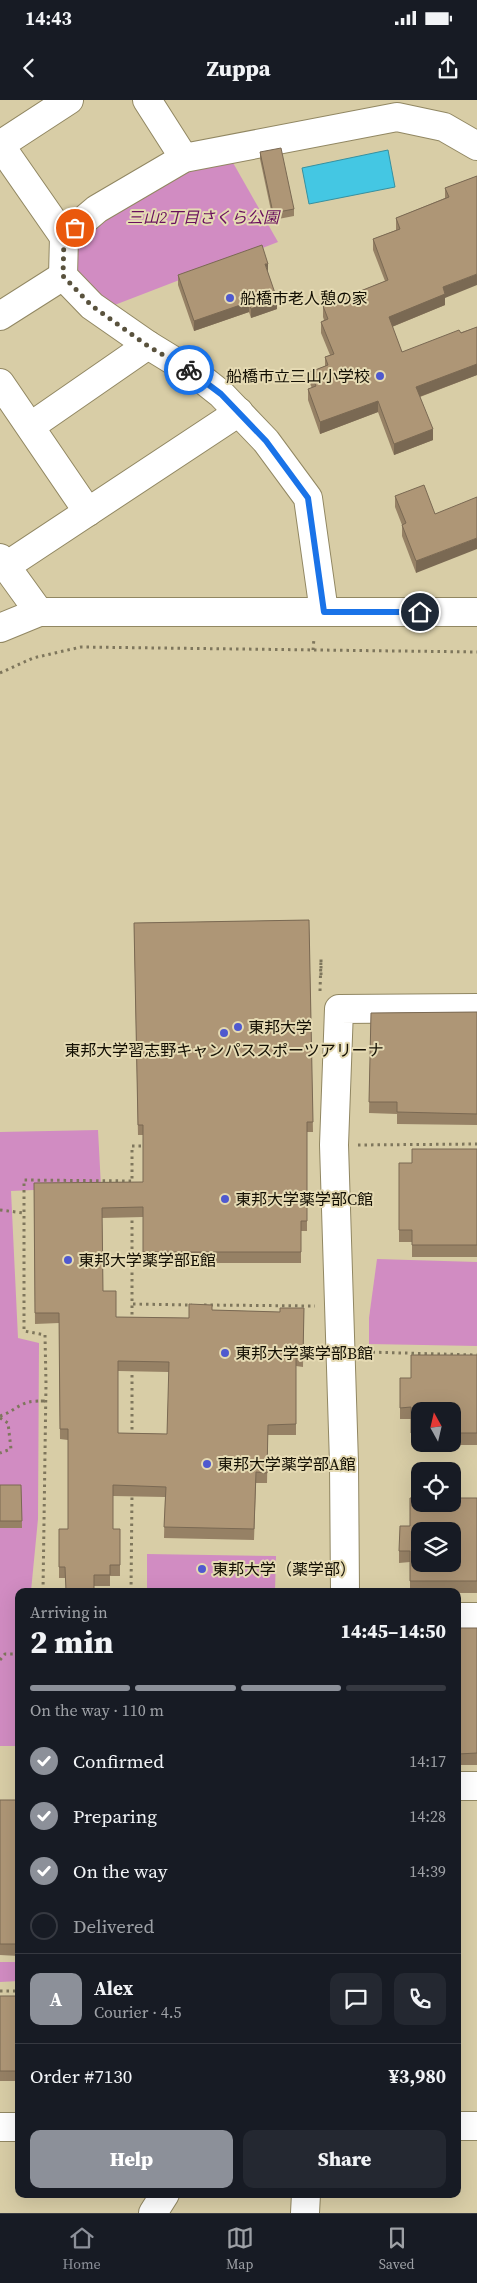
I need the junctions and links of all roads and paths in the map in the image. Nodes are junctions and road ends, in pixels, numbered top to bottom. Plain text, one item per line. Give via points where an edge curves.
1 (69, 100) edge
2 (147, 100) edge
3 (380, 109) edge
4 (0, 145) edge
5 (477, 146) edge
6 (184, 158) junction
7 (64, 237) junction
8 (63, 276) junction
9 (0, 316) edge
10 (148, 346) junction
11 (0, 383) edge
12 (239, 412) junction
13 (31, 426) junction
14 (88, 512) junction
15 (3, 562) edge
16 (39, 612) junction
17 (477, 612) edge
18 (319, 622) junction
19 (0, 628) edge
20 (313, 650) junction
21 (477, 652) edge
22 (0, 674) edge
23 (477, 1008) edge
24 (477, 1144) edge
25 (334, 1145) junction
26 (151, 1146) edge
27 (132, 1181) junction
28 (132, 1190) edge
29 (132, 1209) edge
30 (0, 1210) edge
31 (24, 1213) junction
32 (132, 1304) junction
33 (321, 1306) dead end
34 (132, 1324) edge
35 (360, 1352) dead end
36 (477, 1355) edge
37 (132, 1364) edge
38 (46, 1401) junction
39 (0, 1417) edge
40 (132, 1443) edge
41 (0, 1453) edge
42 (132, 1492) edge
43 (43, 1588) edge
44 (132, 1588) edge
45 (345, 1588) edge
46 (461, 1617) edge
47 (477, 1617) edge
48 (15, 1654) edge
49 (0, 1660) edge
50 (461, 1786) edge
51 (477, 1786) edge
52 (0, 1991) edge
53 (15, 1991) edge
54 (461, 2126) edge
55 (477, 2126) edge
56 (0, 2127) edge
57 (15, 2127) edge
58 (162, 2198) edge
59 (306, 2198) edge
60 (153, 2213) edge
61 (305, 2213) edge

1 - 4 street
2 - 6 street
3 - 5 street via 444,126
3 - 6 street
4 - 7 street
6 - 7 street via 97,209
7 - 8 street
8 - 9 street
8 - 10 street via 92,306
10 - 12 street via 197,375
10 - 13 street
11 - 13 street
12 - 14 street
12 - 18 street via 266,441 308,498
13 - 14 street
14 - 15 street
15 - 16 street
16 - 18 street
16 - 19 street
17 - 18 street
18 - 20 path
20 - 21 path
20 - 22 path via 81,647 34,658
23 - 25 street via 338,1009
24 - 25 path
25 - 45 street
26 - 27 path via 132,1146
27 - 28 path
27 - 31 path via 24,1180
29 - 32 path
30 - 31 path
31 - 38 path via 24,1331 45,1334
32 - 33 path
32 - 34 path
35 - 36 path
37 - 40 path
38 - 39 path via 31,1401
38 - 43 path
39 - 41 path via 8,1423 11,1450
42 - 44 path
46 - 47 street
48 - 49 path via 6,1654
50 - 51 street
52 - 53 path
54 - 55 street
56 - 57 street
58 - 60 street
59 - 61 street

